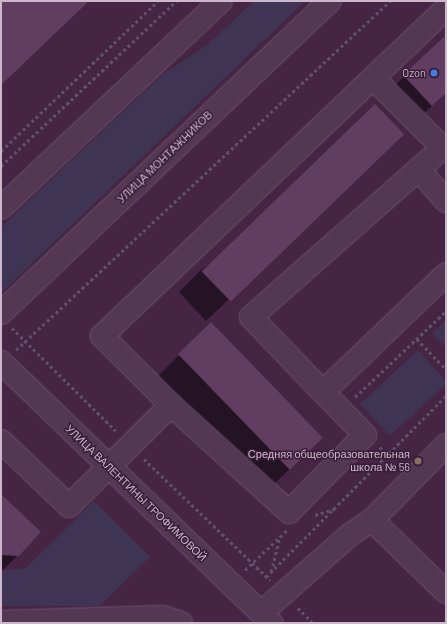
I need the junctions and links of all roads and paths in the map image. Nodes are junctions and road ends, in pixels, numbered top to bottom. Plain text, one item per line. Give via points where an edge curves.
1 (158, 1) edge
2 (176, 1) edge
3 (221, 1) edge
4 (239, 1) edge
5 (314, 1) edge
6 (330, 1) edge
7 (390, 1) edge
8 (446, 8) edge
9 (176, 43) junction
10 (258, 69) junction
11 (373, 78) junction
12 (445, 147) edge
13 (1, 152) edge
14 (1, 166) edge
15 (419, 170) junction
16 (446, 201) edge
17 (1, 208) edge
18 (446, 274) edge
19 (446, 310) edge
20 (6, 319) edge
21 (417, 339) junction
22 (25, 342) junction
23 (1, 362) edge
24 (446, 369) edge
25 (324, 392) junction
26 (446, 396) edge
27 (354, 398) dead end
28 (171, 405) junction
29 (1, 441) edge
30 (446, 445) edge
31 (131, 446) junction
32 (379, 446) dead end
33 (388, 456) junction
34 (110, 468) junction
35 (372, 520) junction
36 (281, 536) dead end
37 (271, 573) junction
38 (266, 577) junction
39 (446, 592) edge
40 (283, 593) junction
41 (266, 618) edge
42 (1, 622) edge
43 (182, 623) edge
44 (313, 623) edge

1 - 13 path
2 - 14 path
3 - 9 street
4 - 9 street via 228,11
5 - 10 street via 283,32
6 - 10 street, УЛИЦА МОНТАЖНИКОВ
7 - 22 path
8 - 11 street
9 - 17 street
10 - 20 street, УЛИЦА МОНТАЖНИКОВ
11 - 12 street
11 - 28 street via 102,336
12 - 15 street
15 - 16 street
15 - 25 street via 251,317
18 - 25 street
19 - 21 path
20 - 22 path
21 - 24 path
21 - 27 path
22 - 31 path
23 - 34 street, УЛИЦА ВАЛЕНТИНЫ ТРОФИМОВОЙ
25 - 28 street via 365,435 289,512
26 - 33 path
28 - 31 street
29 - 34 street via 70,506
30 - 35 street
31 - 34 street
31 - 38 path
32 - 33 path
33 - 37 path
34 - 41 street, УЛИЦА ВАЛЕНТИНЫ ТРОФИМОВОЙ
35 - 39 street
35 - 40 street via 351,534
36 - 37 path
37 - 38 path
38 - 40 path
40 - 41 street
40 - 44 path
42 - 43 street via 163,617

